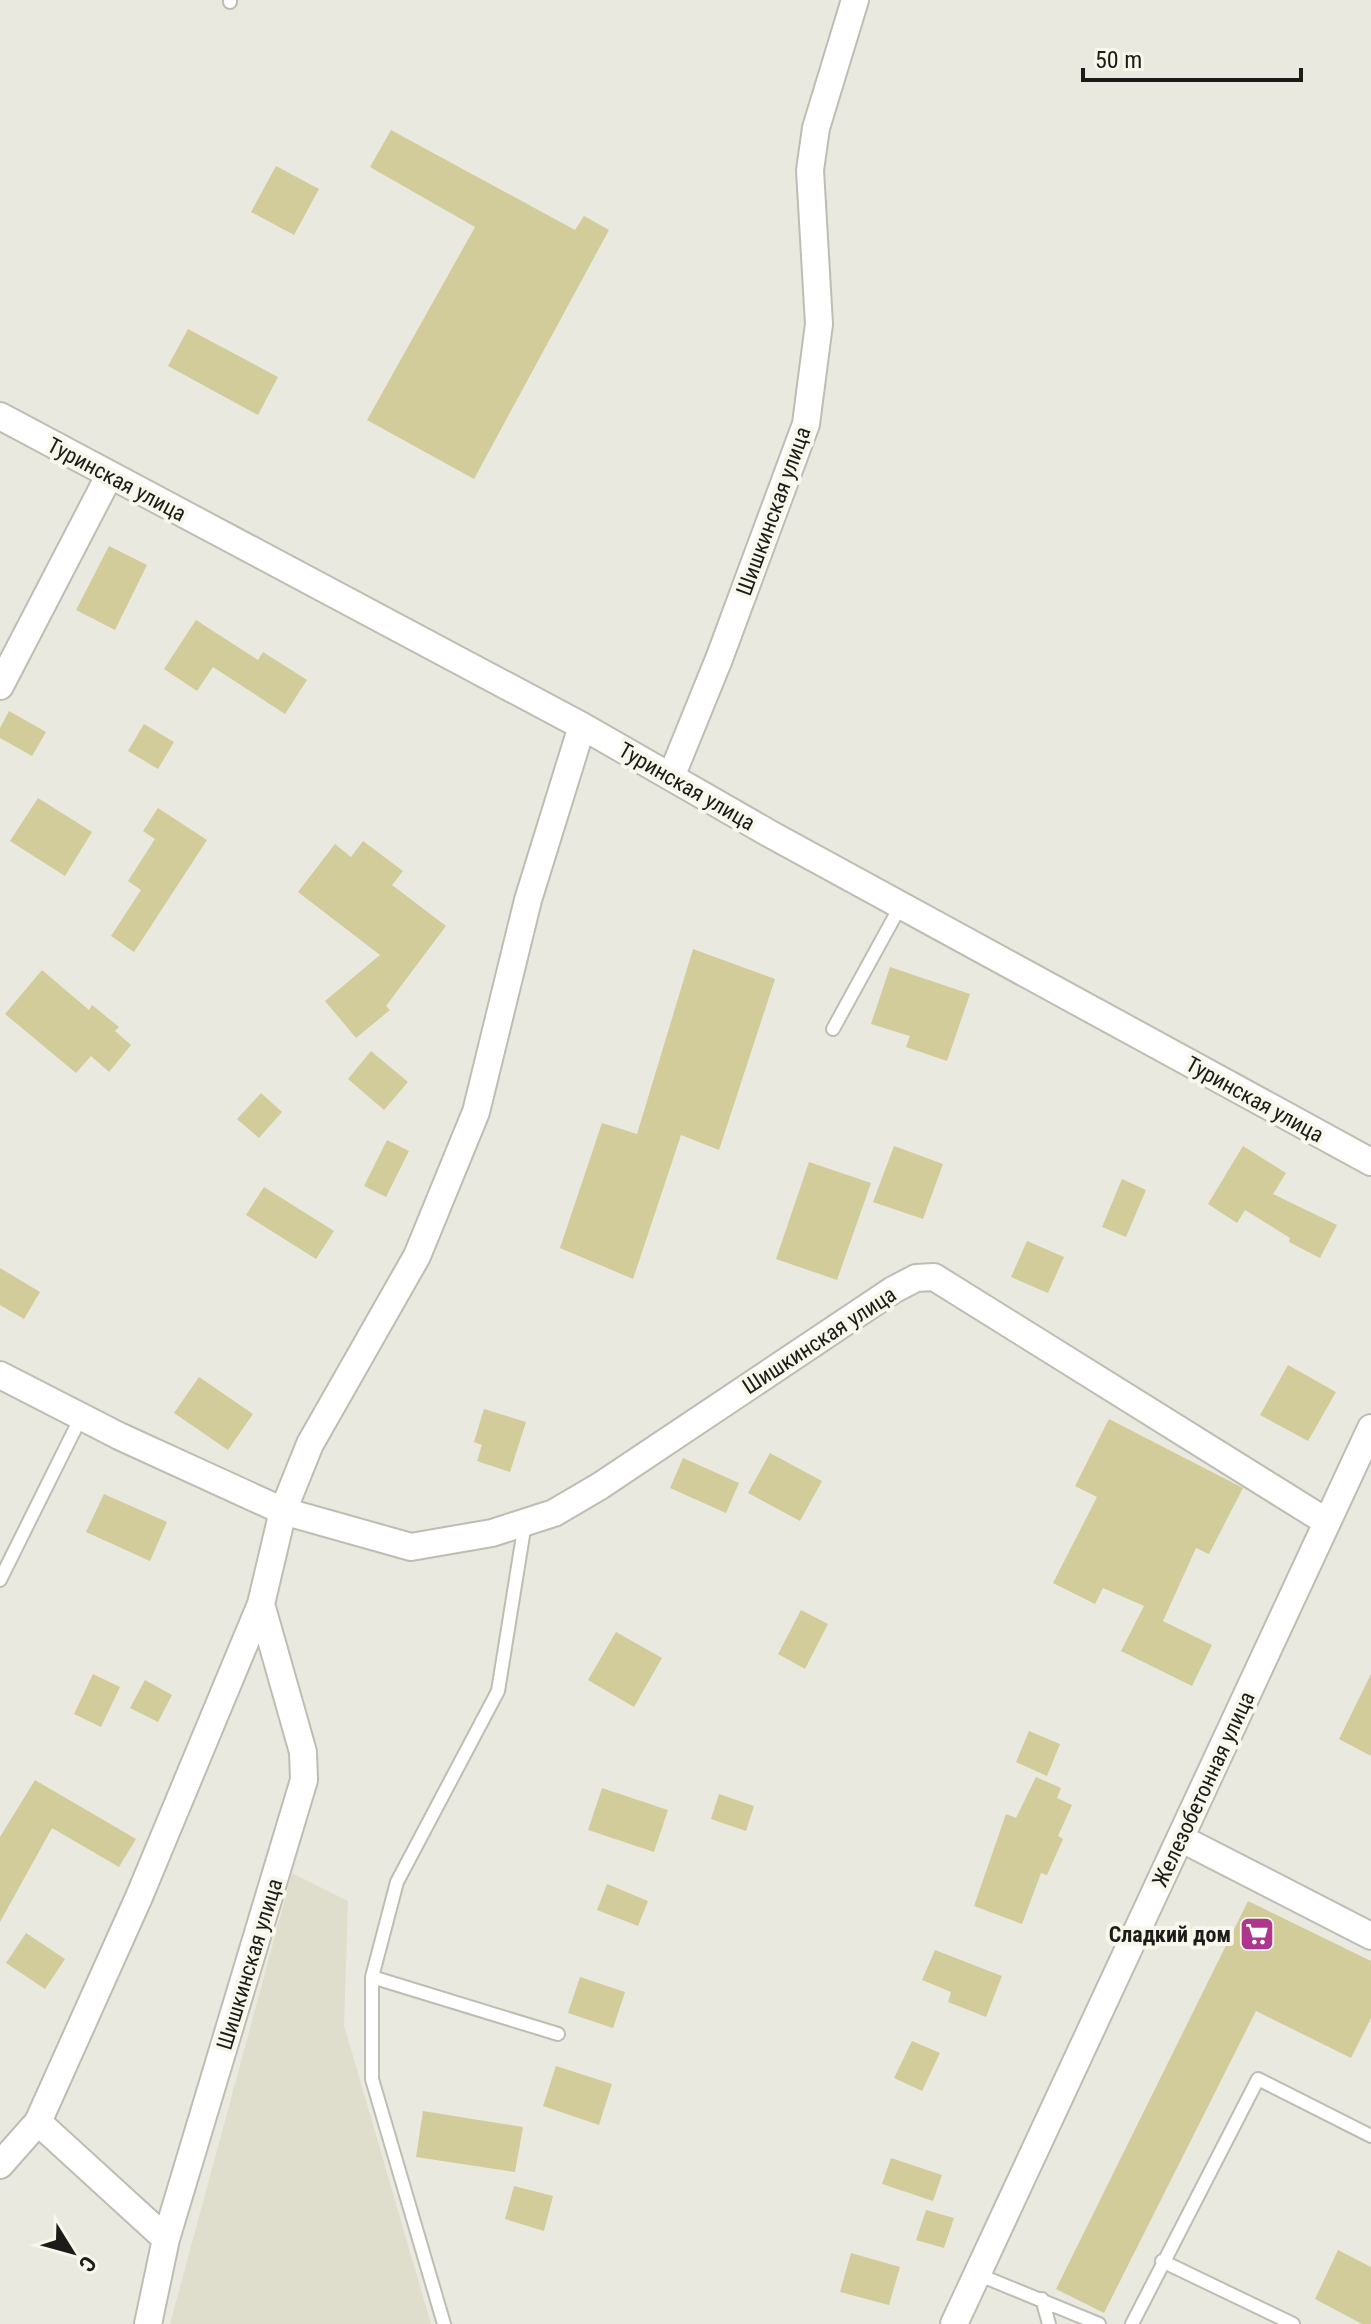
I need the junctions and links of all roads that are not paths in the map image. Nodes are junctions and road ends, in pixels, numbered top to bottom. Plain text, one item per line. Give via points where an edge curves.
1 (855, 0) edge
2 (0, 416) edge
3 (109, 476) junction
4 (0, 686) edge
5 (582, 726) junction
6 (671, 777) junction
7 (901, 905) junction
8 (833, 1029) dead end
9 (1371, 1162) edge
10 (0, 1375) edge
11 (81, 1417) junction
12 (1371, 1428) edge
13 (1363, 1465) edge
14 (283, 1511) junction
15 (1327, 1522) junction
16 (525, 1523) junction
17 (0, 1580) edge
18 (261, 1604) junction
19 (1180, 1838) junction
20 (1371, 1936) edge
21 (372, 1977) junction
22 (558, 2034) dead end
23 (38, 2122) junction
24 (1371, 2136) edge
25 (0, 2165) edge
26 (166, 2239) junction
27 (1162, 2261) junction
28 (977, 2274) junction
29 (1042, 2299) junction
30 (148, 2324) edge
31 (444, 2324) edge
32 (954, 2324) edge
33 (1049, 2324) edge
34 (1099, 2324) edge
35 (1132, 2324) edge
36 (1293, 2324) edge

1 - 6 street, Шишкинская улица via 816,128 810,170 819,324 806,424
2 - 3 street, Туринская улица
3 - 4 street
3 - 5 street, Туринская улица
5 - 6 street, Туринская улица
5 - 14 street, Шишкинская улица via 528,900 476,1112 417,1256 310,1444
6 - 7 street, Туринская улица
7 - 8 lane
7 - 9 street, Туринская улица
10 - 11 street, Шишкинская улица
11 - 14 street, Шишкинская улица
11 - 17 lane
12 - 13 street, Железобетонная улица
13 - 15 street, Железобетонная улица
14 - 16 street, Шишкинская улица via 411,1547
14 - 18 street, Шишкинская улица
15 - 16 street, Шишкинская улица via 934,1277 916,1278 893,1290 600,1486
15 - 19 street, Железобетонная улица
16 - 21 lane via 498,1691 397,1882
18 - 23 street, Шишкинская улица
18 - 26 street, Шишкинская улица via 303,1752 304,1780
19 - 20 street
19 - 28 street, Железобетонная улица
21 - 22 lane
21 - 31 lane via 372,2079
23 - 25 street, Шишкинская улица
23 - 26 street
24 - 27 lane via 1258,2079
26 - 30 street, Шишкинская улица
27 - 35 lane
27 - 36 lane
28 - 29 lane
28 - 32 street, Железобетонная улица
29 - 33 lane
29 - 34 lane

